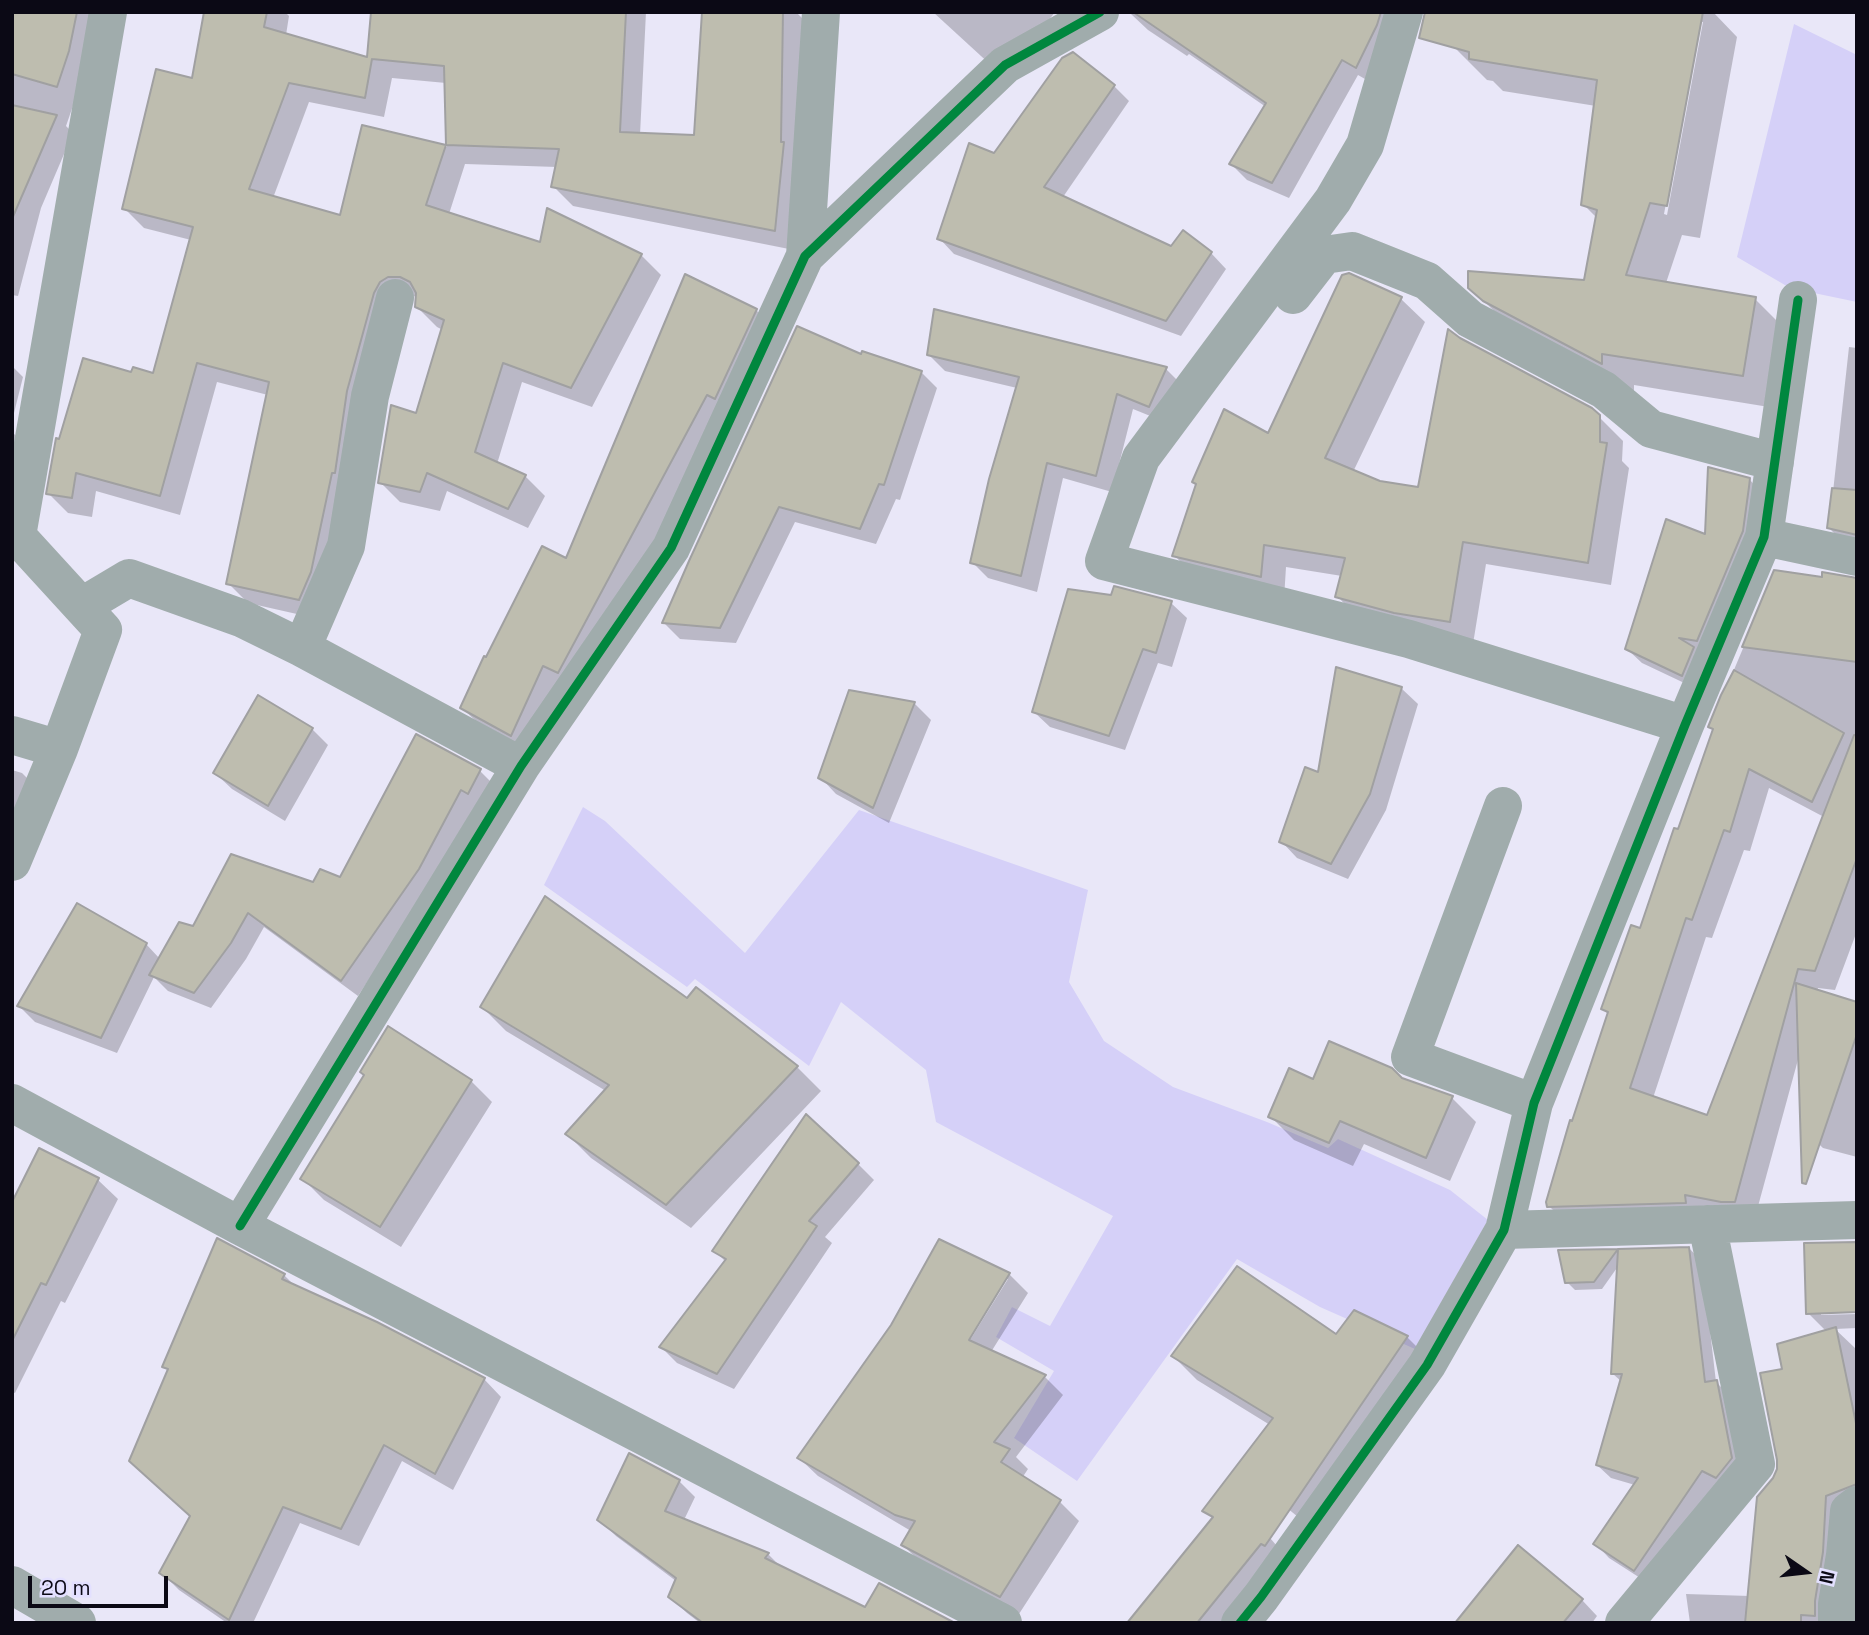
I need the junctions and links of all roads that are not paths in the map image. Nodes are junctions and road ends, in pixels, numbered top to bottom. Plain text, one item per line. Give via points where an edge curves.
1 (108, 12) edge
2 (821, 12) edge
3 (1100, 12) edge
4 (1404, 12) edge
5 (805, 256) junction
6 (394, 298) dead end
7 (1798, 300) dead end
8 (1207, 369) junction
9 (1775, 462) junction
10 (19, 478) edge
11 (1764, 537) junction
12 (1857, 556) edge
13 (82, 606) junction
14 (302, 648) junction
15 (1685, 725) junction
16 (12, 735) edge
17 (59, 749) junction
18 (521, 766) junction
19 (1503, 806) dead end
20 (12, 862) edge
21 (12, 1102) edge
22 (1534, 1103) junction
23 (1857, 1220) edge
24 (1707, 1224) junction
25 (240, 1226) junction
26 (1504, 1230) junction
27 (1857, 1505) edge
28 (12, 1585) edge
29 (73, 1622) edge
30 (1003, 1623) edge
31 (1240, 1623) edge
32 (1624, 1623) edge
33 (1837, 1623) edge

1 - 10 street
2 - 5 street
3 - 5 street via 1005,65
4 - 8 street via 1365,145 1333,200
5 - 18 street via 671,548
6 - 14 street via 370,396 346,546
7 - 9 street
8 - 9 street via 1228,378 1324,255 1352,251 1427,281 1470,319 1604,390 1651,429
8 - 15 street via 1141,458 1104,561 1409,639
9 - 11 street
10 - 13 street via 17,536
11 - 12 street
11 - 15 street
13 - 14 street via 129,578 242,618
13 - 17 street via 103,630
14 - 18 street
15 - 22 street
16 - 17 street
17 - 20 street
18 - 25 street
19 - 22 street via 1410,1057
21 - 25 street
22 - 26 street
23 - 24 street
24 - 26 street
24 - 32 street via 1756,1464
25 - 30 street
26 - 31 street via 1427,1365
27 - 33 street via 1850,1511
28 - 29 street

